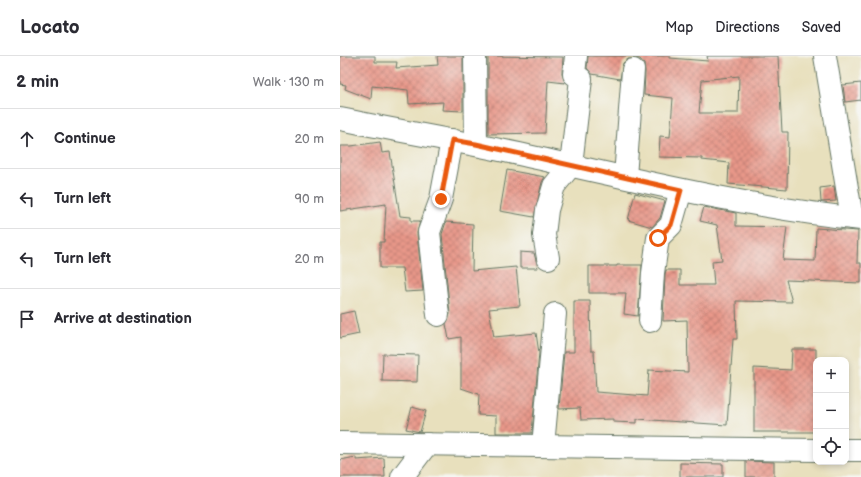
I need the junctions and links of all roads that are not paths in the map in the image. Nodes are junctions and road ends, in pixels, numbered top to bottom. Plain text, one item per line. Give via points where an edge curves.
1 (475, 56) edge
2 (576, 56) edge
3 (825, 56) edge
4 (633, 70) dead end
5 (340, 119) edge
6 (452, 140) junction
7 (476, 144) junction
8 (571, 165) junction
9 (625, 177) junction
10 (681, 190) junction
11 (856, 219) edge
12 (548, 258) dead end
13 (555, 314) dead end
14 (438, 315) dead end
15 (650, 321) dead end
16 (340, 443) edge
17 (426, 444) junction
18 (543, 446) junction
19 (813, 450) edge
20 (849, 450) edge
21 (861, 450) edge
22 (402, 477) edge

1 - 7 street
2 - 8 street via 574,74 580,79
3 - 11 street
4 - 9 street
5 - 6 street
6 - 7 street
6 - 14 street via 441,199 429,232
7 - 8 street
8 - 9 street
8 - 12 street via 554,186 547,210 544,235
9 - 10 street
10 - 11 street
10 - 15 street via 671,225 658,238
13 - 18 street
16 - 17 street
17 - 18 street
17 - 22 street
18 - 19 street
20 - 21 street

